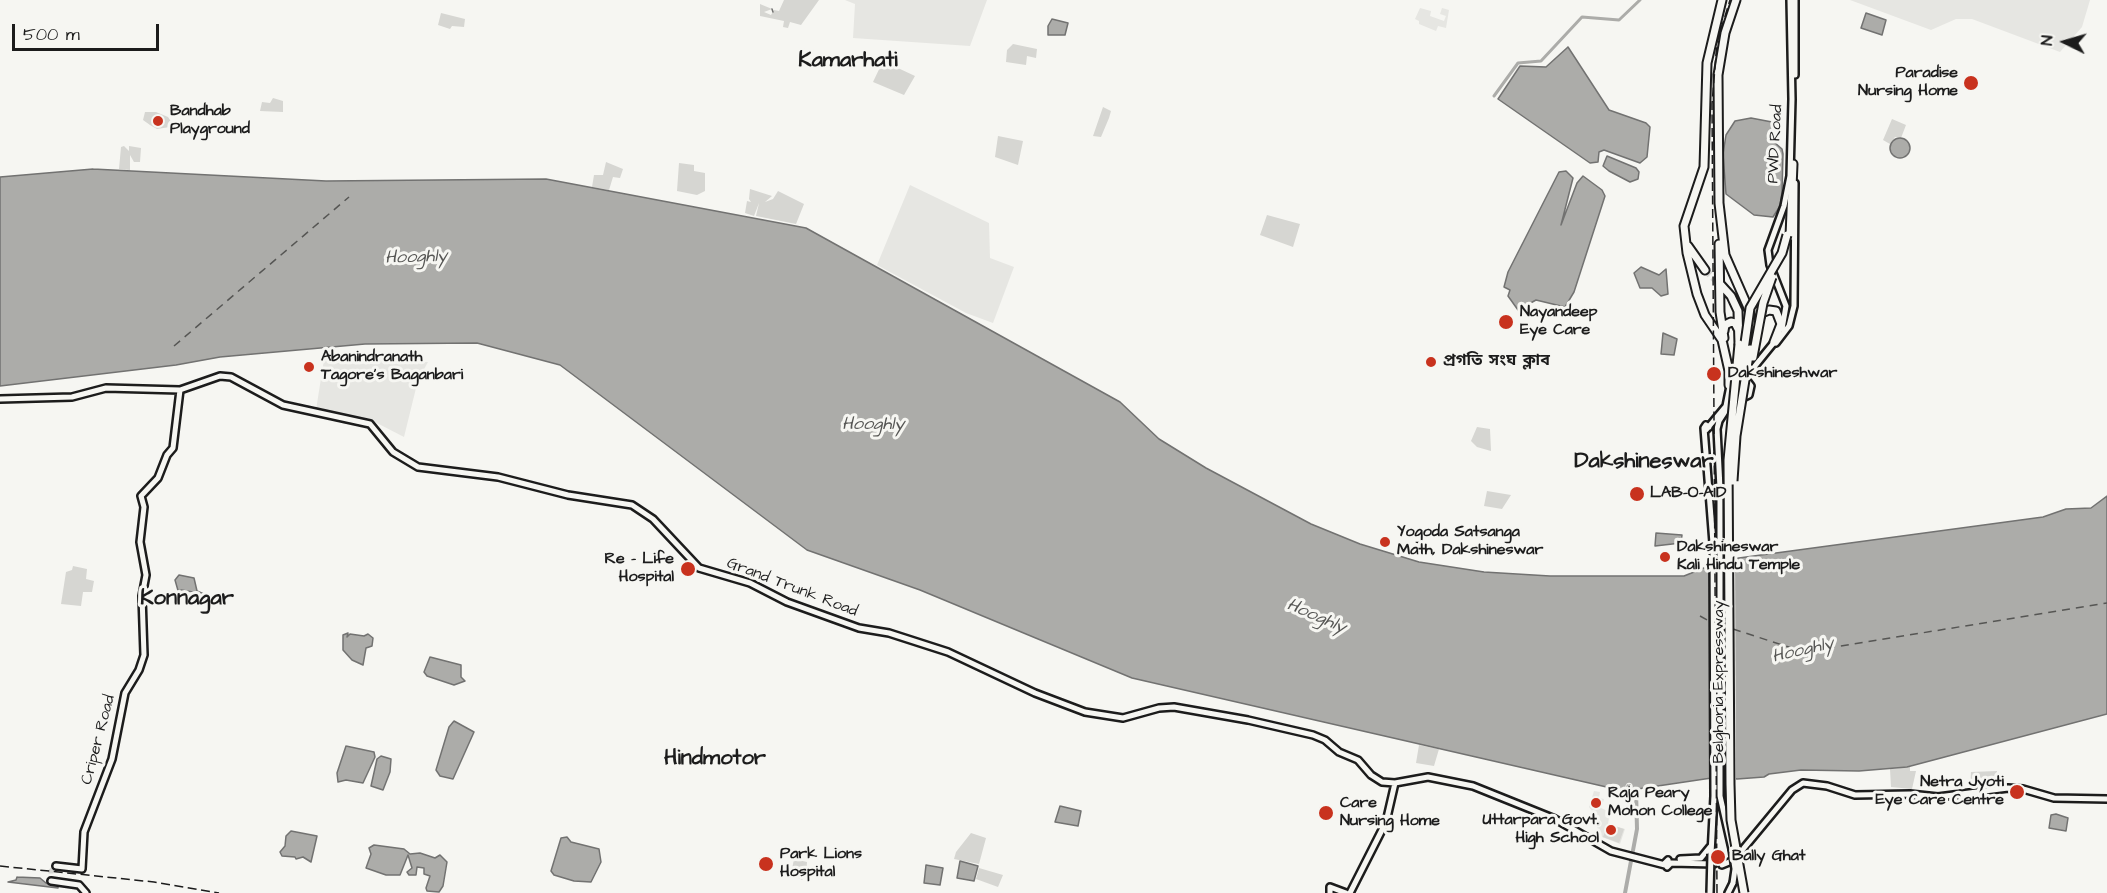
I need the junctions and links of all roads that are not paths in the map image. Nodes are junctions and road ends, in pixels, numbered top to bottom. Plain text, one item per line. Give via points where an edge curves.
1 (1722, 0) edge
2 (1736, 0) edge
3 (1792, 0) edge
4 (1792, 85) junction
5 (1793, 164) junction
6 (1790, 176) junction
7 (1719, 199) junction
8 (1789, 235) junction
9 (1685, 238) junction
10 (1705, 270) tunnel mouth
11 (1721, 285) tunnel mouth
12 (1724, 339) junction
13 (1774, 342) junction
14 (1739, 344) junction
15 (1750, 349) junction
16 (1735, 378) junction
17 (1747, 380) junction
18 (1728, 387) junction
19 (180, 390) junction
20 (0, 399) edge
21 (1737, 399) junction
22 (1718, 420) junction
23 (1731, 470) junction
24 (1716, 543) junction
25 (1395, 783) junction
26 (1717, 796) junction
27 (2107, 799) edge
28 (1711, 846) junction
29 (1667, 862) junction
30 (1714, 864) dead end
31 (1722, 865) dead end
32 (56, 867) dead end
33 (51, 881) dead end
34 (86, 893) edge
35 (1330, 893) edge
36 (1348, 893) edge
37 (1710, 893) edge
38 (1728, 893) edge
39 (1746, 893) edge

1 - 9 highway via 1707,63 1705,162 1686,215
2 - 7 highway via 1720,62
3 - 4 main road, PWD Road
3 - 4 main road
3 - 5 main road, PWD Road
4 - 6 main road, PWD Road
5 - 8 highway
5 - 17 main road, PWD Road via 1793,312 1786,330
6 - 8 highway
6 - 13 main road, PWD Road via 1769,244 1770,265 1786,311 1783,328
7 - 12 highway via 1720,312
7 - 15 highway via 1725,255 1750,312
8 - 23 highway, bridge via 1788,247 1763,303
8 - 23 highway, bridge via 1748,316
9 - 10 highway via 1692,255
9 - 18 highway via 1697,294 1722,340 1729,371
11 - 14 highway via 1738,311
12 - 14 highway via 1725,325 1733,322 1738,328
12 - 16 highway
13 - 15 highway via 1781,320 1776,311 1769,310 1756,321
13 - 17 main road, PWD Road
14 - 23 highway, bridge via 1729,439
15 - 23 highway, bridge
16 - 17 main road
16 - 18 main road
17 - 21 main road via 1749,395
18 - 21 main road
18 - 22 main road via 1726,406
19 - 20 main road, Grand Trunk Road via 106,388 72,396
19 - 25 main road, Grand Trunk Road via 220,376 231,377 283,405 370,424 393,452 418,467 498,477 567,495 632,505 652,519 699,568 753,584 787,602 859,628 948,652 1081,710 1123,718 1174,707 1248,720 1321,738 1358,760 1378,780
19 - 32 main road, Criper Road via 173,448 158,478 141,496 144,507 140,542 146,575 142,596 144,655 125,693 111,760 84,832 82,869
21 - 22 main road
22 - 24 main road
22 - 24 main road via 1707,429
23 - 39 highway, Belghoria Expressway, bridge via 1730,811
24 - 26 main road
25 - 29 main road via 1428,777 1473,786 1555,819 1606,850 1646,862
25 - 36 main road via 1386,822
26 - 28 main road
26 - 38 main road, bridge via 1736,869
27 - 31 main road via 2054,798 2008,788 1938,797 1855,795 1803,783 1792,790 1734,860
28 - 29 main road via 1701,858
28 - 37 main road, bridge
29 - 30 main road
33 - 34 main road via 79,885
35 - 36 main road via 1330,887

